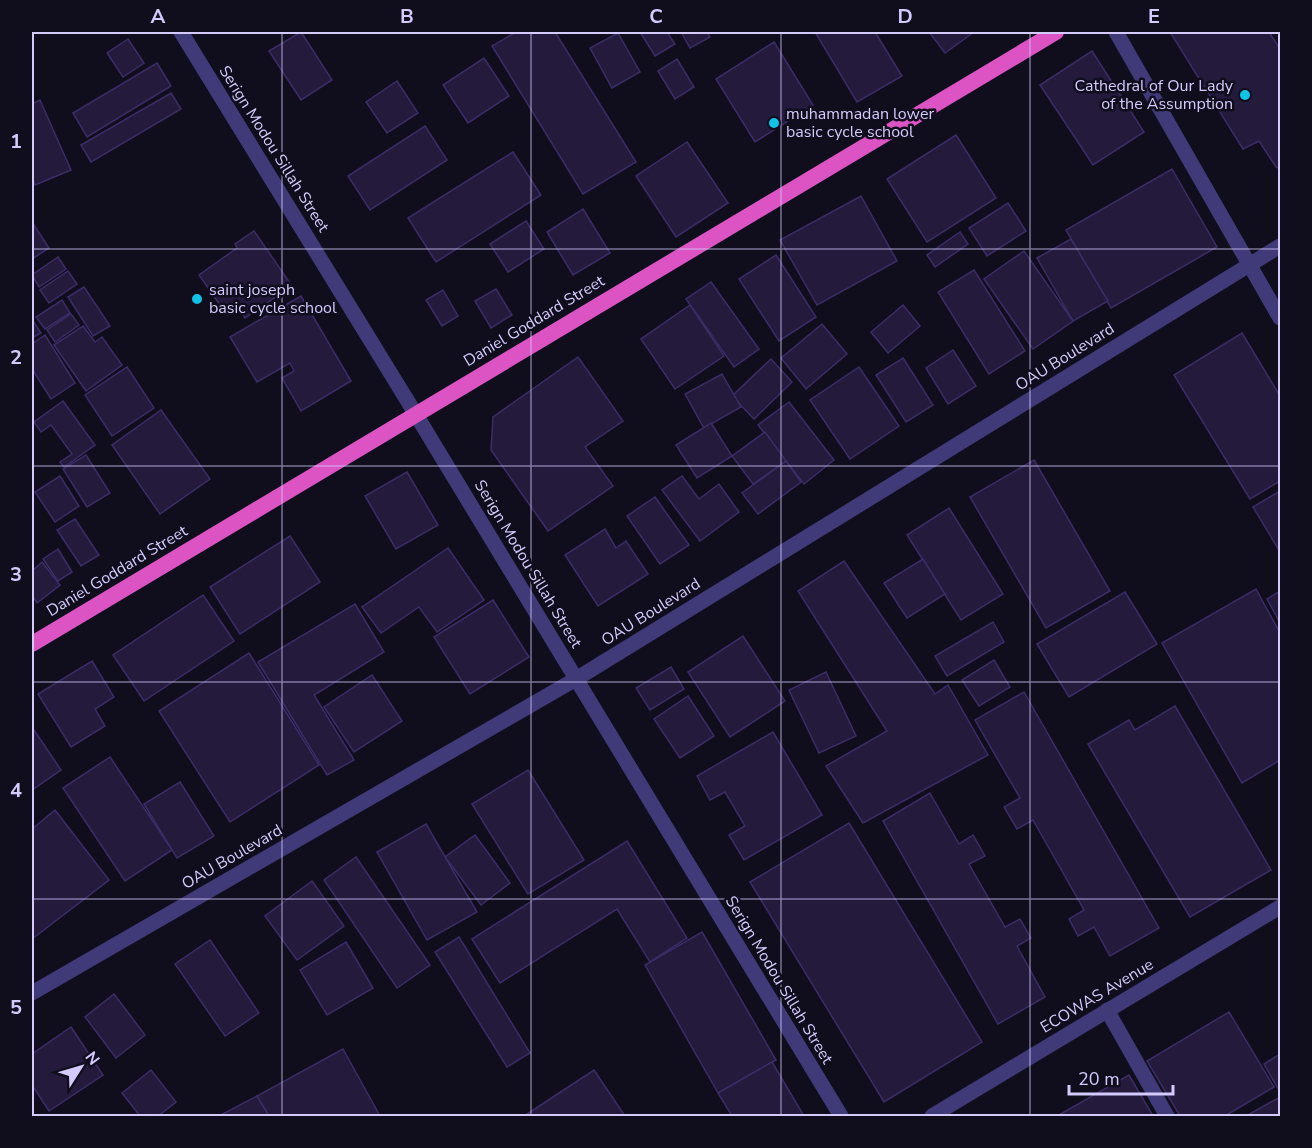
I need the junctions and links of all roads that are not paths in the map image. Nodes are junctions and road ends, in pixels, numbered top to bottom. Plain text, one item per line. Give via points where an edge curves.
1 (181, 32) edge
2 (1056, 32) edge
3 (1116, 32) edge
4 (1281, 246) edge
5 (1250, 264) junction
6 (1281, 318) edge
7 (415, 413) junction
8 (32, 644) edge
9 (576, 679) junction
10 (1281, 907) edge
11 (32, 993) edge
12 (1107, 1011) junction
13 (841, 1116) edge
14 (932, 1116) edge
15 (1167, 1116) edge

1 - 7 street, Serign Modou Sillah Street
2 - 7 highway, Daniel Goddard Street
3 - 5 street
4 - 5 street, OAU Boulevard
5 - 6 street
5 - 9 street, OAU Boulevard
7 - 8 highway, Daniel Goddard Street
7 - 9 street, Serign Modou Sillah Street
9 - 11 street, OAU Boulevard
9 - 13 street, Serign Modou Sillah Street
10 - 12 street, ECOWAS Avenue
12 - 14 street, ECOWAS Avenue
12 - 15 street

